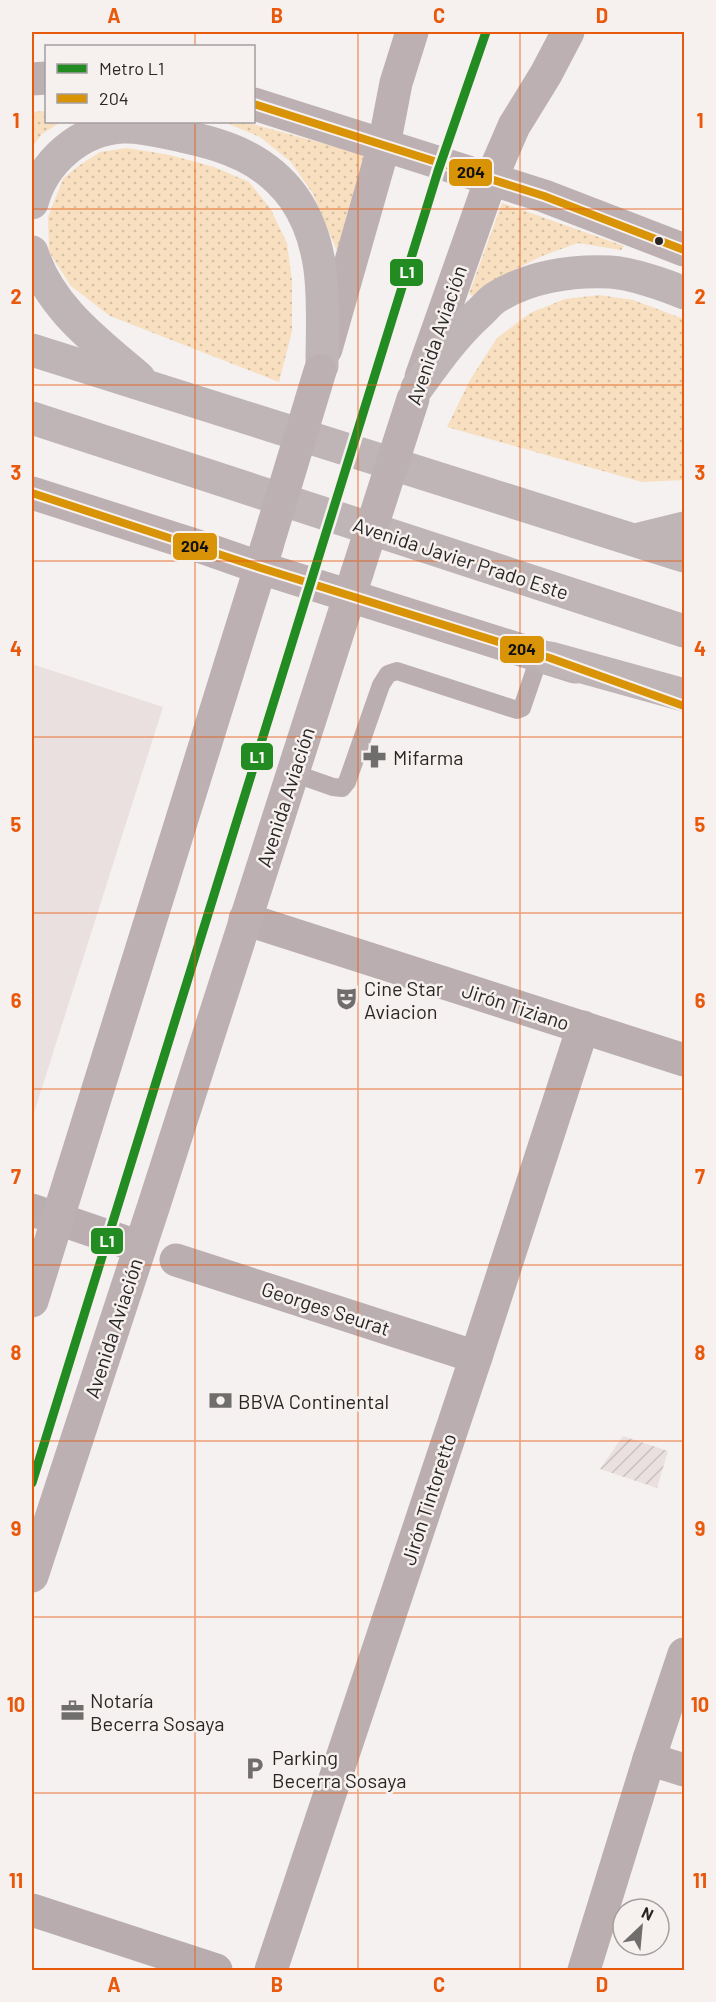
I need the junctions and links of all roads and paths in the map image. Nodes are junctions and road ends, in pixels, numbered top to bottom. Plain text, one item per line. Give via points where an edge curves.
1 (412, 32) edge
2 (568, 32) edge
3 (255, 104) edge
4 (384, 145) junction
5 (491, 179) junction
6 (32, 203) edge
7 (684, 250) edge
8 (32, 252) edge
9 (684, 293) edge
10 (32, 350) edge
11 (321, 368) junction
12 (149, 388) junction
13 (415, 393) junction
14 (32, 418) edge
15 (32, 493) edge
16 (684, 528) edge
17 (634, 540) junction
18 (684, 556) edge
19 (264, 557) junction
20 (353, 584) junction
21 (684, 631) edge
22 (545, 656) junction
23 (684, 695) edge
24 (684, 706) edge
25 (293, 773) junction
26 (245, 919) junction
27 (583, 1027) junction
28 (684, 1060) edge
29 (44, 1215) edge
30 (140, 1247) junction
31 (176, 1260) dead end
32 (32, 1301) edge
33 (476, 1357) junction
34 (32, 1576) edge
35 (684, 1654) edge
36 (649, 1759) junction
37 (684, 1770) edge
38 (32, 1910) edge
39 (216, 1971) edge
40 (271, 1971) edge
41 (584, 1971) edge

1 - 4 main road via 396,83
2 - 5 main road, Avenida Aviación via 514,126
3 - 4 main road
4 - 5 main road
4 - 11 main road
5 - 7 main road
5 - 13 main road, Avenida Aviación
6 - 11 highway via 55,159 70,146 103,130 142,128 210,142 251,159 294,198 318,252 322,275
8 - 12 highway via 41,277 60,306
9 - 13 highway via 612,272 565,274 525,284 494,299 468,323
10 - 12 highway
11 - 19 main road, bridge
12 - 17 highway
13 - 20 main road, Avenida Aviación, bridge
14 - 21 highway, Avenida Javier Prado Este
15 - 19 main road
16 - 17 highway
17 - 18 highway
19 - 20 main road
19 - 29 main road
20 - 22 main road
20 - 25 main road, Avenida Aviación
22 - 23 highway
22 - 24 main road
22 - 25 lane via 522,708 517,710 397,671 388,674 342,788
25 - 26 main road, Avenida Aviación
26 - 27 street, Jirón Tiziano
26 - 30 main road, Avenida Aviación
27 - 28 street, Jirón Tiziano
27 - 33 street, Jirón Tintoretto
29 - 30 street
29 - 32 main road
30 - 34 main road, Avenida Aviación
31 - 33 street, Georges Seurat
33 - 40 street, Jirón Tintoretto
35 - 36 street
36 - 37 street
36 - 41 street
38 - 39 street

